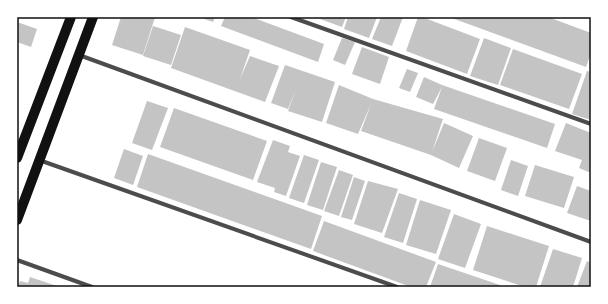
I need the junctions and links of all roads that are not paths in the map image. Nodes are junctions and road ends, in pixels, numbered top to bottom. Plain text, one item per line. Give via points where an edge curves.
1 (71, 17) edge
2 (92, 17) edge
3 (291, 17) edge
4 (78, 55) junction
5 (591, 124) edge
6 (17, 158) edge
7 (39, 160) junction
8 (17, 220) edge
9 (591, 242) edge
10 (17, 260) edge
11 (92, 287) edge
12 (397, 287) edge

1 - 6 main road
2 - 4 main road
3 - 5 street
4 - 7 main road
4 - 9 street
7 - 8 main road
7 - 12 street
10 - 11 street

